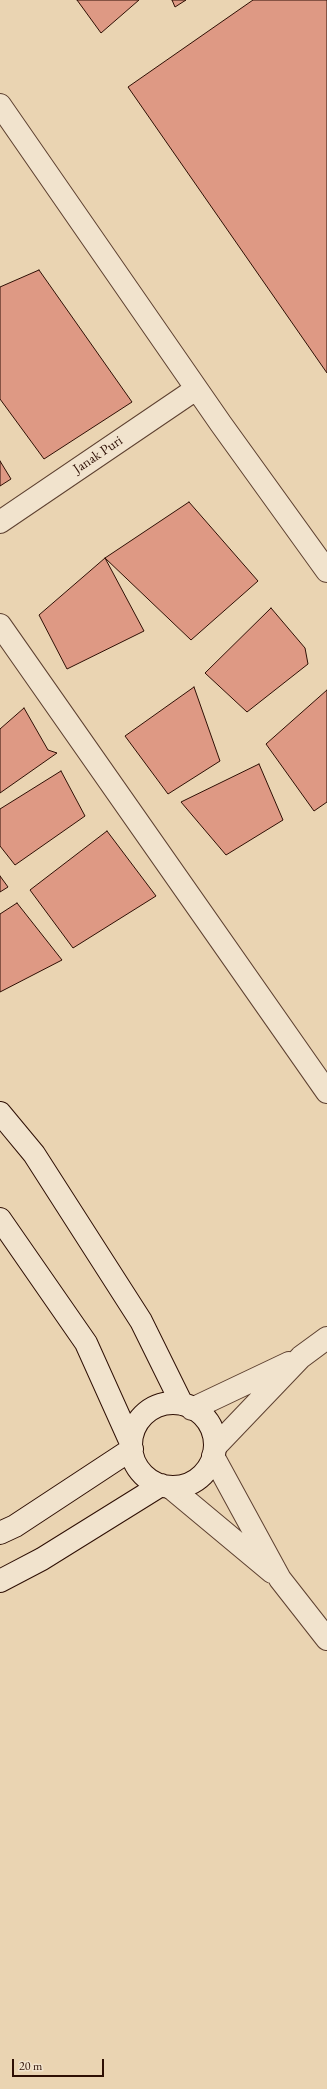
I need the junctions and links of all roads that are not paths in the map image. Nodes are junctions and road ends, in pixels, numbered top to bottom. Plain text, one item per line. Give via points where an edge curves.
1 (0, 105) edge
2 (196, 389) junction
3 (0, 522) edge
4 (327, 571) edge
5 (0, 625) edge
6 (327, 1092) edge
7 (0, 1113) edge
8 (0, 1219) edge
9 (327, 1338) edge
10 (301, 1358) junction
11 (187, 1407) junction
12 (131, 1446) junction
13 (214, 1451) junction
14 (166, 1486) junction
15 (0, 1533) edge
16 (280, 1579) junction
17 (0, 1581) edge
18 (327, 1639) edge

1 - 2 street
2 - 3 street, Janak Puri
2 - 4 street
5 - 6 street
7 - 11 street via 34,1154 141,1321
8 - 12 street via 86,1343
9 - 10 street
10 - 11 street
10 - 13 street
11 - 12 street via 167,1404 153,1408 142,1417 134,1429
11 - 13 street via 200,1413 210,1424
12 - 14 street via 136,1466 146,1477
12 - 15 street via 15,1526
13 - 14 street via 202,1476 185,1486
13 - 16 street
14 - 16 street
14 - 17 street
16 - 18 street

